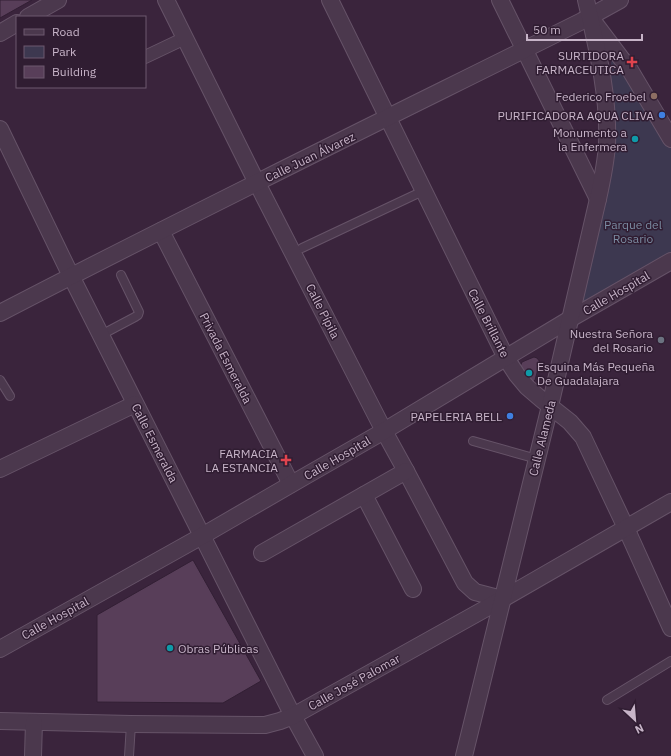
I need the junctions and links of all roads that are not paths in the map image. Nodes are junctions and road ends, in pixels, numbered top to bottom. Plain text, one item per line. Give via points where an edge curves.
1 (58, 0) edge
2 (166, 0) edge
3 (330, 0) edge
4 (500, 0) edge
5 (586, 0) edge
6 (620, 0) edge
7 (30, 16) edge
8 (590, 16) junction
9 (16, 24) edge
10 (0, 33) edge
11 (185, 38) junction
12 (525, 49) junction
13 (146, 57) edge
14 (387, 118) junction
15 (0, 129) edge
16 (671, 139) edge
17 (257, 183) junction
18 (423, 191) junction
19 (598, 199) junction
20 (161, 231) junction
21 (302, 248) dead end
22 (671, 262) edge
23 (121, 275) dead end
24 (71, 276) junction
25 (0, 313) edge
26 (570, 319) junction
27 (101, 335) junction
28 (506, 358) junction
29 (0, 380) edge
30 (10, 396) dead end
31 (136, 404) junction
32 (550, 406) junction
33 (384, 431) junction
34 (473, 441) dead end
35 (537, 459) junction
36 (0, 469) edge
37 (406, 471) junction
38 (291, 484) junction
39 (364, 495) junction
40 (671, 502) edge
41 (626, 528) junction
42 (202, 536) junction
43 (262, 553) dead end
44 (413, 590) dead end
45 (502, 599) junction
46 (671, 628) edge
47 (0, 649) edge
48 (671, 661) edge
49 (607, 700) dead end
50 (293, 716) junction
51 (0, 721) edge
52 (34, 722) junction
53 (131, 724) junction
54 (33, 756) edge
55 (129, 756) edge
56 (315, 756) edge
57 (464, 756) edge

1 - 7 street
2 - 11 street, Calle Pípila
3 - 14 street, Calle Brillante
4 - 12 street
5 - 8 street, Calle Alameda
6 - 8 street, Calle Juan Álvarez
8 - 12 street, Calle Juan Álvarez
8 - 16 street via 630,70
8 - 19 street, Calle Alameda via 606,106 607,145
9 - 10 street
11 - 13 street
11 - 17 street, Calle Pípila
12 - 14 street, Calle Juan Álvarez
12 - 19 street
14 - 17 street, Calle Juan Álvarez
14 - 18 street, Calle Brillante
15 - 24 street, Calle Esmeralda
17 - 20 street, Calle Juan Álvarez
17 - 33 street, Calle Pípila
18 - 21 lane
18 - 28 street, Calle Brillante
19 - 26 street, Calle Alameda
20 - 24 street, Calle Juan Álvarez
20 - 38 street, Privada Esmeralda
22 - 26 street, Calle Hospital
23 - 27 lane via 139,312 138,315
24 - 25 street, Calle Juan Álvarez
24 - 27 street, Calle Esmeralda
26 - 28 street, Calle Hospital
26 - 32 street, Calle Alameda
27 - 31 street, Calle Esmeralda
28 - 32 street, Calle Brillante via 527,387
28 - 33 street, Calle Hospital
29 - 30 lane
31 - 36 street
31 - 42 street, Calle Esmeralda
32 - 35 street, Calle Alameda
32 - 41 street, Calle Brillante via 570,422 583,437
33 - 37 street, Calle Pípila
33 - 38 street, Calle Hospital
34 - 35 lane
35 - 45 street, Calle Alameda
37 - 39 street
37 - 45 street, Calle Pípila via 465,583 475,592
38 - 42 street, Calle Hospital
39 - 43 street
39 - 44 street
40 - 41 street, Calle José Palomar
41 - 45 street, Calle José Palomar
41 - 46 street, Calle Brillante
42 - 47 street, Calle Hospital
42 - 50 street, Calle Esmeralda
45 - 50 street, Calle José Palomar
45 - 57 street, Calle Alameda
48 - 49 lane
50 - 53 street, Calle José Palomar via 266,725
50 - 56 street, Calle Esmeralda
51 - 52 street, Calle José Palomar
52 - 53 street, Calle José Palomar
52 - 54 street
53 - 55 lane

